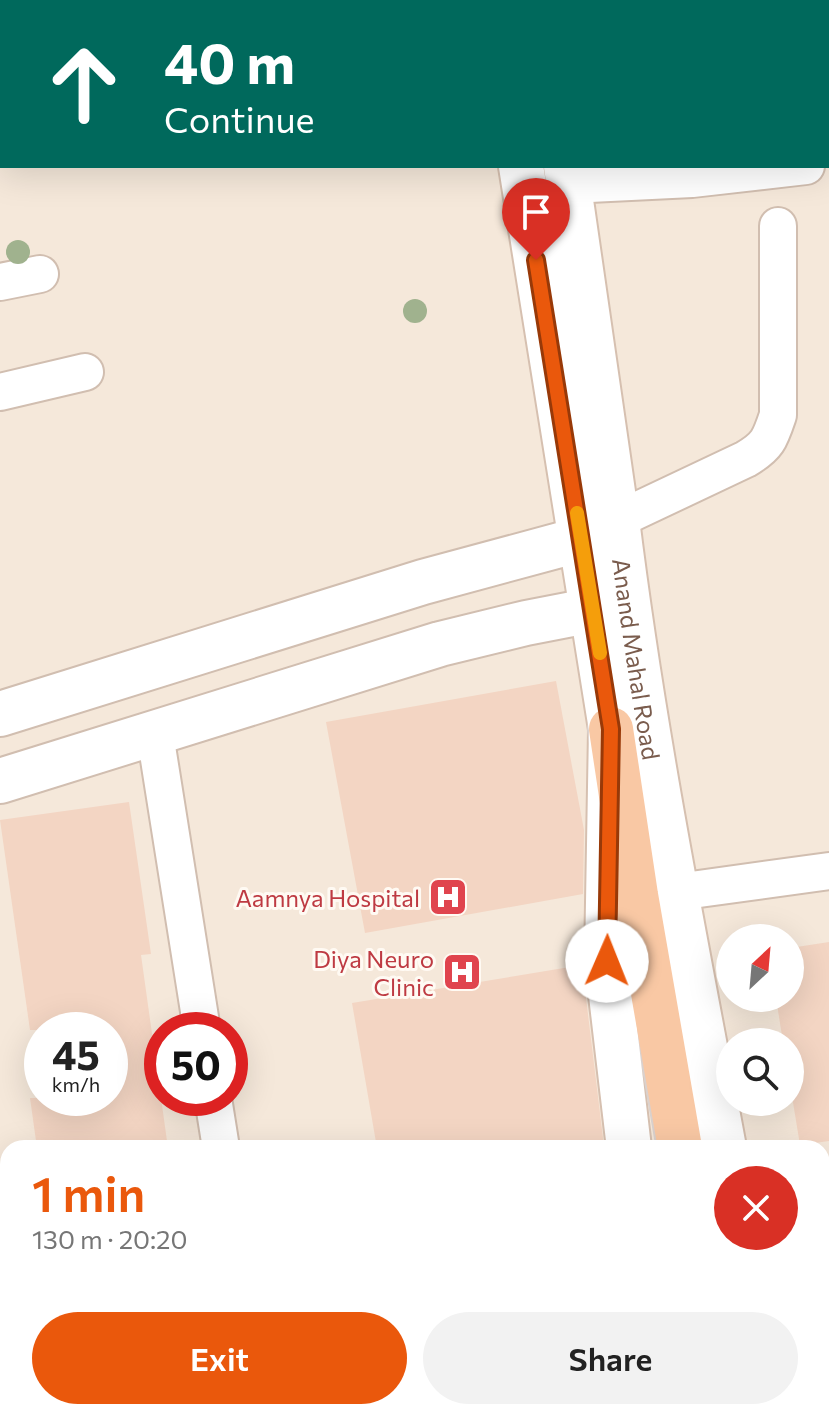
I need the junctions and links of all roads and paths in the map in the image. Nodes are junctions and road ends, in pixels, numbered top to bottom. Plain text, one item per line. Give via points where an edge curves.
1 (521, 168) edge
2 (788, 168) edge
3 (568, 176) edge
4 (778, 226) dead end
5 (40, 274) dead end
6 (0, 282) edge
7 (85, 372) dead end
8 (0, 392) edge
9 (595, 541) junction
10 (593, 610) junction
11 (0, 714) edge
12 (611, 729) junction
13 (155, 734) junction
14 (0, 781) edge
15 (829, 871) edge
16 (656, 894) junction
17 (199, 1012) edge
18 (216, 1116) edge
19 (220, 1140) edge
20 (628, 1140) edge
21 (679, 1140) edge
22 (722, 1140) edge

1 - 9 main road, Anand Mahal Road
2 - 3 street via 692,179
3 - 9 main road, Anand Mahal Road
4 - 9 street via 778,415 773,432 763,449
5 - 6 street
7 - 8 street
9 - 10 main road, Anand Mahal Road
9 - 11 main road via 423,582
9 - 16 main road, Anand Mahal Road via 622,562 642,695
10 - 12 main road, Anand Mahal Road
10 - 13 main road via 440,644
12 - 16 highway
12 - 20 main road, Anand Mahal Road via 607,961
13 - 14 main road
13 - 17 street
15 - 16 street
16 - 21 highway
16 - 22 main road, Anand Mahal Road
18 - 19 street

